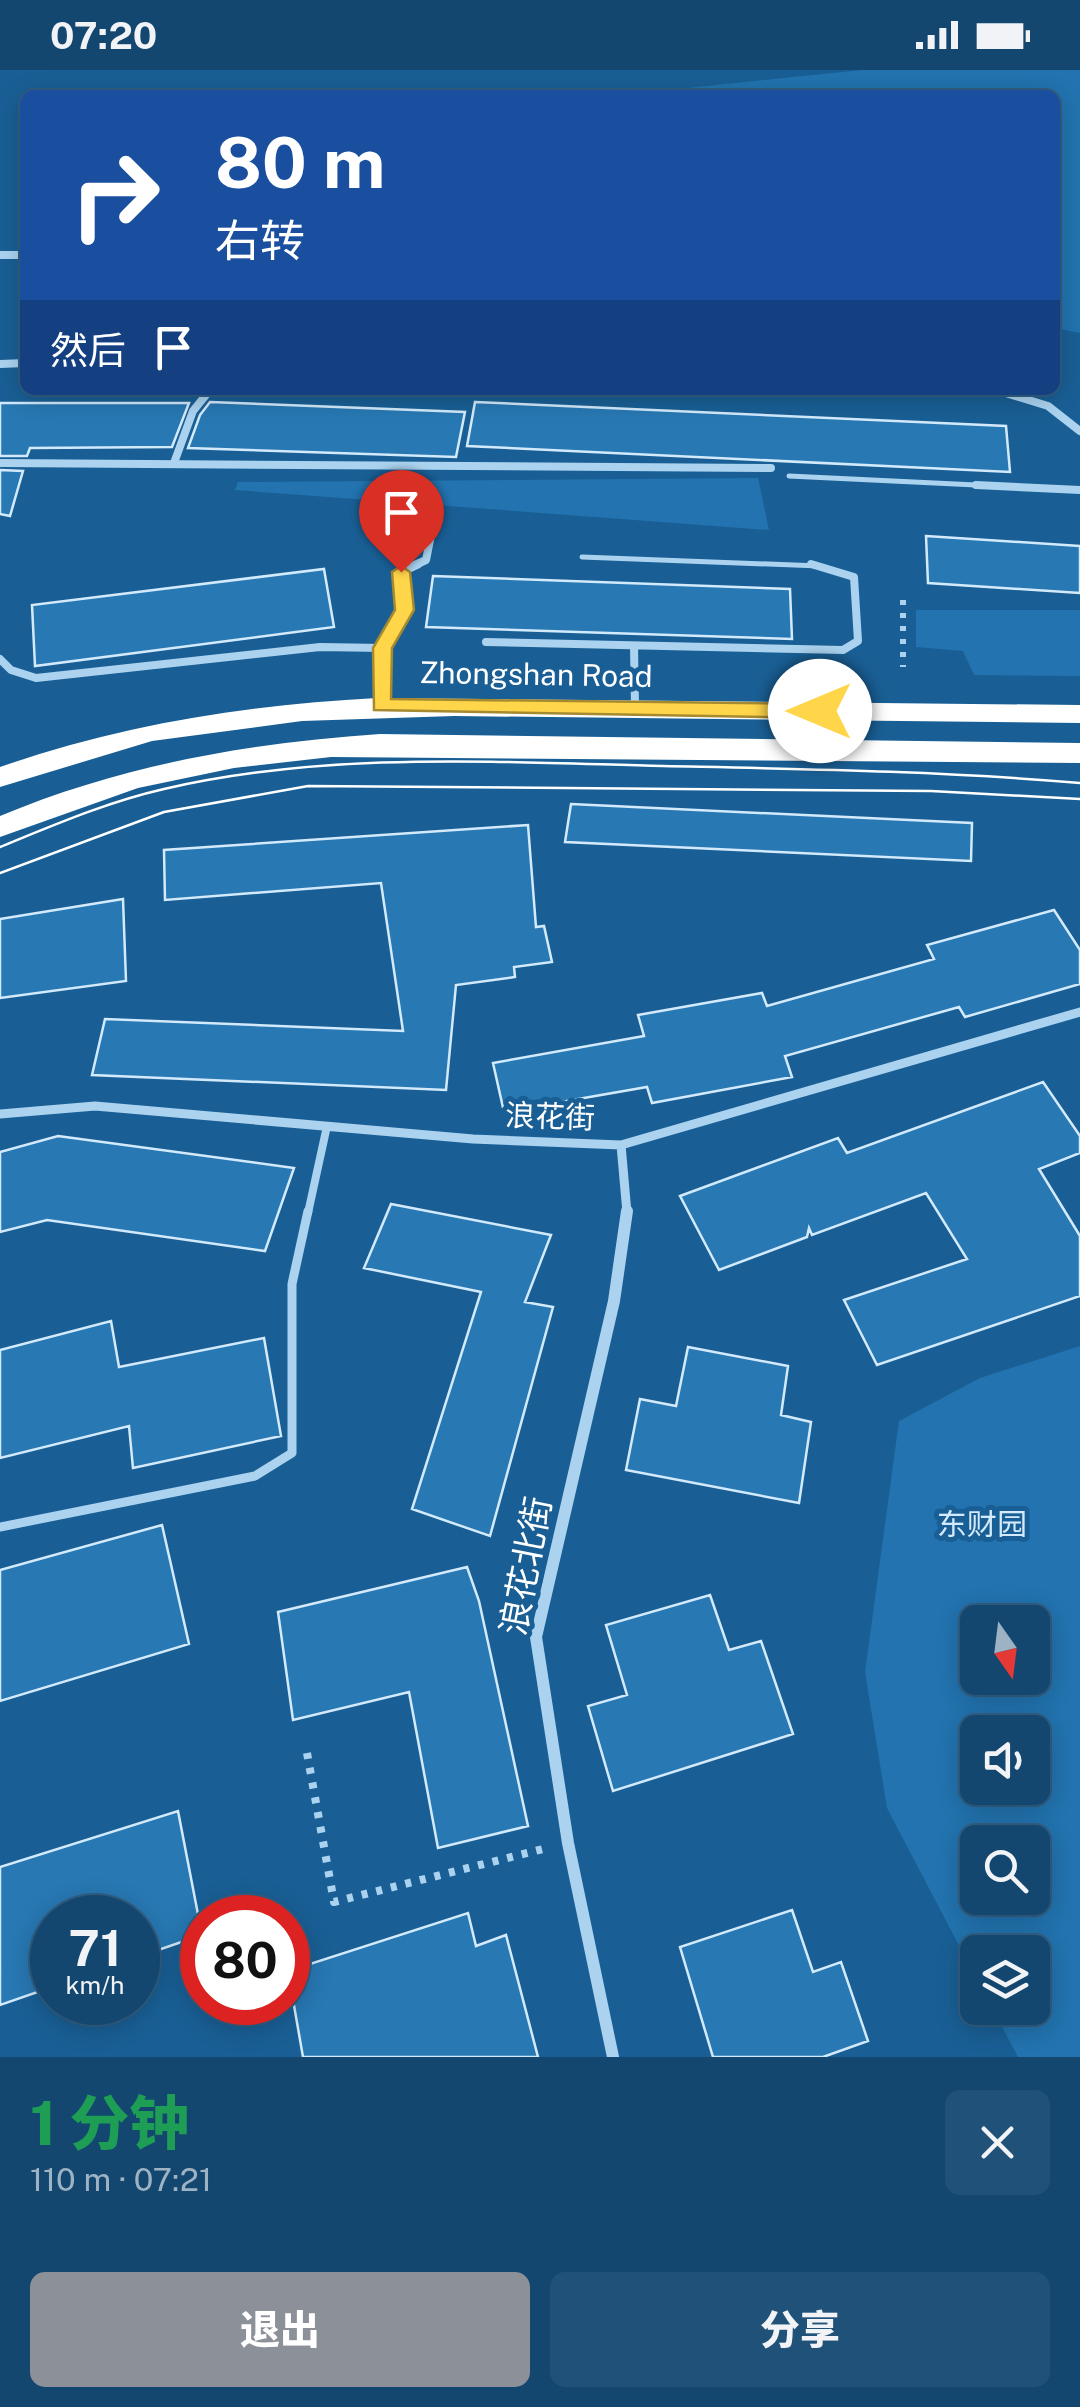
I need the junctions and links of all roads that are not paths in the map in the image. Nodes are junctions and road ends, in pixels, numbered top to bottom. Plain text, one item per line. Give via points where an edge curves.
1 (206, 395) edge
2 (1012, 395) edge
3 (1080, 430) edge
4 (0, 463) edge
5 (174, 463) junction
6 (771, 468) dead end
7 (788, 476) dead end
8 (976, 485) joint
9 (1080, 490) edge
10 (432, 530) dead end
11 (582, 557) dead end
12 (486, 642) dead end
13 (634, 646) junction
14 (383, 648) junction
15 (0, 659) edge
16 (380, 706) junction
17 (635, 709) junction
18 (1080, 714) edge
19 (1080, 752) edge
20 (0, 777) edge
21 (0, 827) edge
22 (1080, 1012) edge
23 (0, 1114) edge
24 (328, 1126) junction
25 (621, 1145) junction
26 (0, 1527) edge
27 (612, 2057) edge

1 - 5 street
2 - 3 street via 1048,406
4 - 5 street
5 - 6 street
7 - 8 lane
8 - 9 street
10 - 14 street via 426,560 401,572 404,610
11 - 13 lane via 812,564 854,577 858,641 843,650
12 - 13 lane
13 - 17 lane
14 - 15 lane via 320,647 36,678
14 - 16 street
16 - 17 highway, Zhongshan Road
16 - 20 highway, Zhongshan Road via 238,714 164,727
17 - 18 highway, Zhongshan Road
19 - 21 highway via 314,747 172,769
22 - 25 street, 浪花街
23 - 24 street, 浪花街 via 95,1106
24 - 25 street, 浪花街
24 - 26 lane via 292,1284 292,1453 254,1476
25 - 27 street, 浪花北街 via 629,1200 614,1302 536,1637 568,1843

